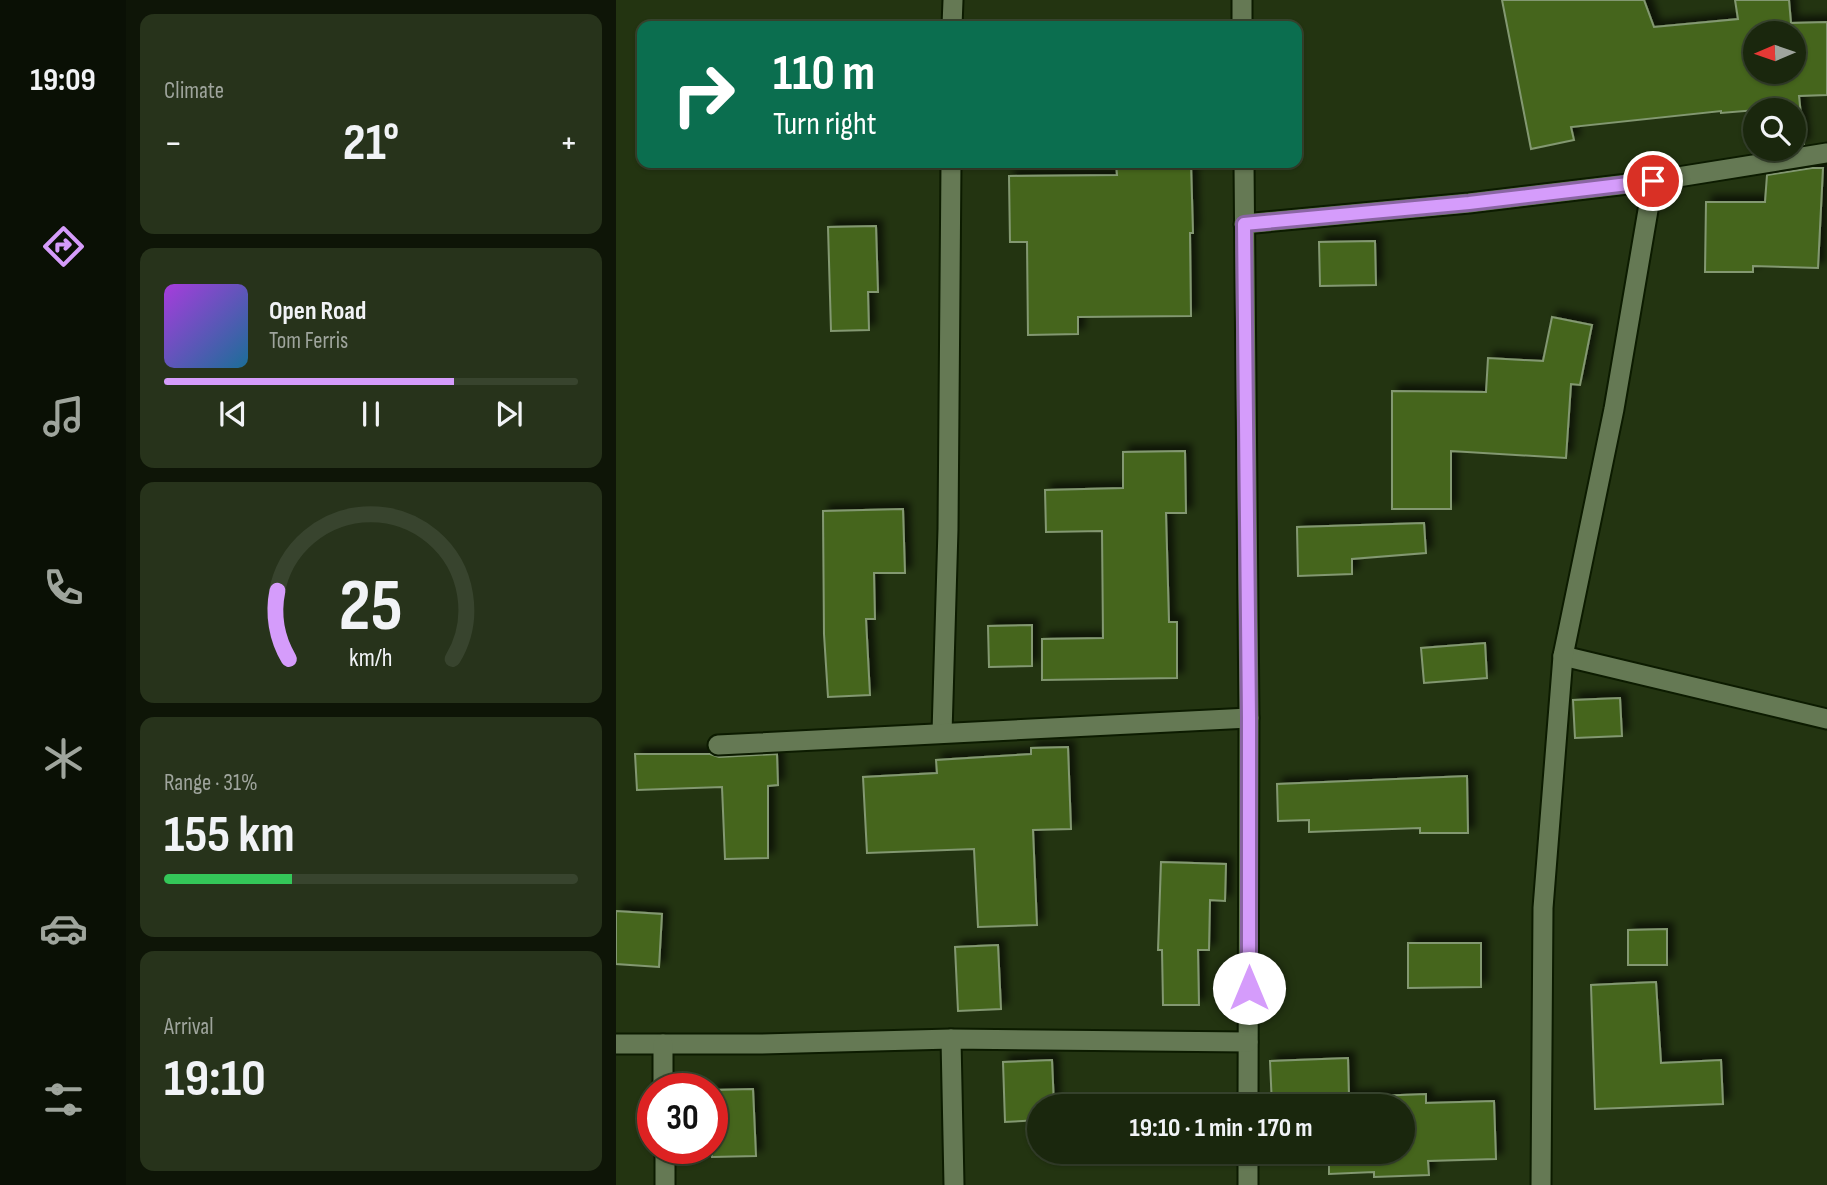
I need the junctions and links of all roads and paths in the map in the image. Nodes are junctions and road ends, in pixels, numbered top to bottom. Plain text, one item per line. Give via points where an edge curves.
1 (953, 0) edge
2 (1242, 0) edge
3 (953, 21) edge
4 (1242, 21) edge
5 (1827, 153) edge
6 (951, 168) edge
7 (1244, 168) edge
8 (1653, 181) junction
9 (1244, 224) junction
10 (1563, 656) junction
11 (1249, 718) junction
12 (1827, 719) edge
13 (942, 733) junction
14 (718, 745) dead end
15 (951, 1039) junction
16 (1248, 1042) junction
17 (616, 1044) edge
18 (663, 1044) junction
19 (663, 1073) edge
20 (1248, 1094) edge
21 (664, 1164) edge
22 (1248, 1164) edge
23 (665, 1185) edge
24 (954, 1185) edge
25 (1248, 1185) edge
26 (1541, 1185) edge

1 - 3 street
2 - 4 street
5 - 8 street
6 - 13 street
7 - 9 street
8 - 9 street
8 - 10 street via 1614,409
9 - 11 street
10 - 12 street
10 - 26 street via 1543,908
11 - 13 street
11 - 16 street
13 - 14 street
15 - 16 street
15 - 18 street
15 - 24 street
16 - 20 street
17 - 18 street
18 - 19 street
21 - 23 street
22 - 25 street

